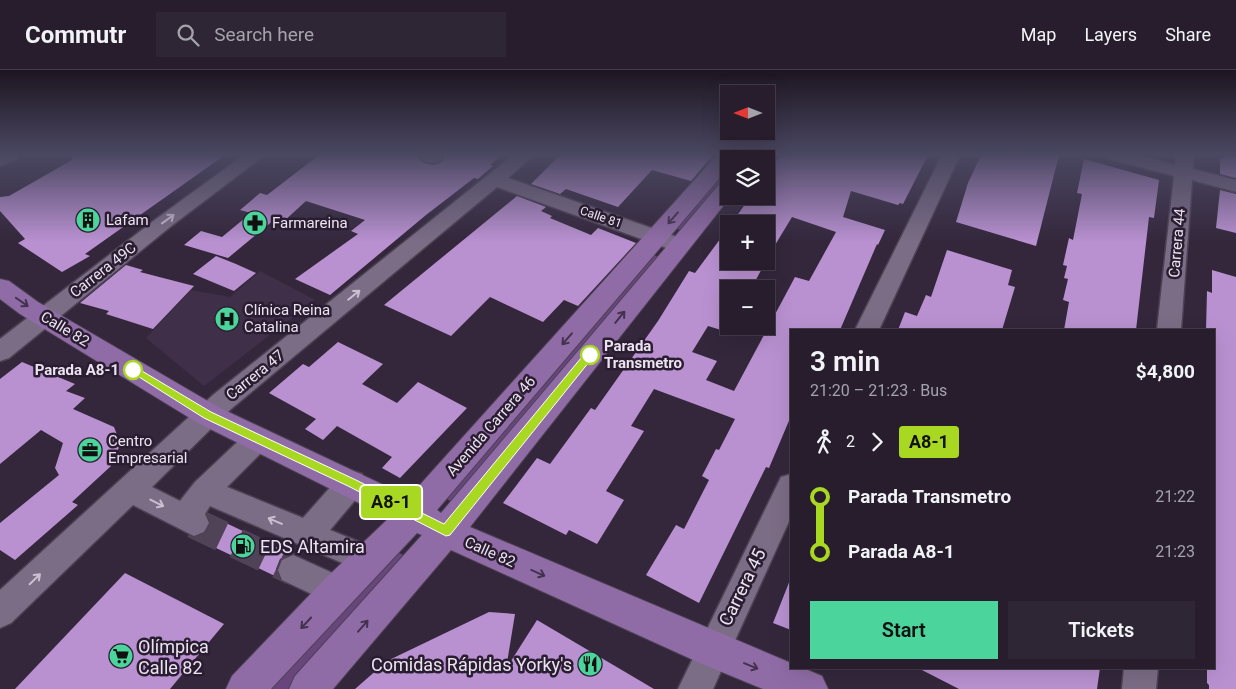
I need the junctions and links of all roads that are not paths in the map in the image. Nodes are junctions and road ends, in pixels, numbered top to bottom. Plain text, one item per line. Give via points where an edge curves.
1 (216, 184) edge
2 (489, 184) edge
3 (505, 184) edge
4 (708, 184) edge
5 (937, 184) edge
6 (1182, 184) edge
7 (720, 193) edge
8 (668, 241) junction
9 (0, 287) edge
10 (44, 317) junction
11 (867, 329) edge
12 (1170, 329) edge
13 (0, 352) edge
14 (208, 415) junction
15 (258, 439) junction
16 (352, 483) junction
17 (790, 488) edge
18 (129, 489) junction
19 (205, 491) junction
20 (414, 514) junction
21 (446, 531) junction
22 (307, 535) junction
23 (368, 560) junction
24 (293, 570) tunnel mouth
25 (337, 591) junction
26 (0, 612) edge
27 (713, 650) junction
28 (1141, 669) edge
29 (245, 689) edge
30 (308, 689) edge
31 (695, 689) edge
32 (809, 689) edge
33 (1139, 689) edge

10 -> 1 street, Carrera 49C
14 -> 2 street, Carrera 47
3 - 8 street, Calle 81
4 -> 8 main road, Avenida Carrera 46
5 - 11 street
6 - 12 street, Carrera 44
7 - 8 main road, Avenida Carrera 46
8 -> 20 main road, Avenida Carrera 46
21 -> 8 main road, Avenida Carrera 46
9 -> 10 main road, Calle 82
10 - 13 street, Carrera 49C
10 - 14 main road, Calle 82
14 - 15 main road, Calle 82
14 - 18 street, Carrera 47
15 - 16 main road, Calle 82
15 - 19 street
16 - 20 main road, Calle 82
16 - 22 street
17 - 27 street, Carrera 45
18 -> 19 street via 190,520
26 -> 18 street, Carrera 47
22 -> 19 street
20 - 21 main road, Calle 82
20 - 23 main road, Avenida Carrera 46
21 -> 27 main road, Calle 82
30 -> 21 main road, Avenida Carrera 46
22 - 23 street
23 - 25 main road, Avenida Carrera 46
24 - 25 street
25 -> 29 main road, Avenida Carrera 46
27 - 31 street, Carrera 45
27 -> 32 main road, Calle 82
28 - 33 street

